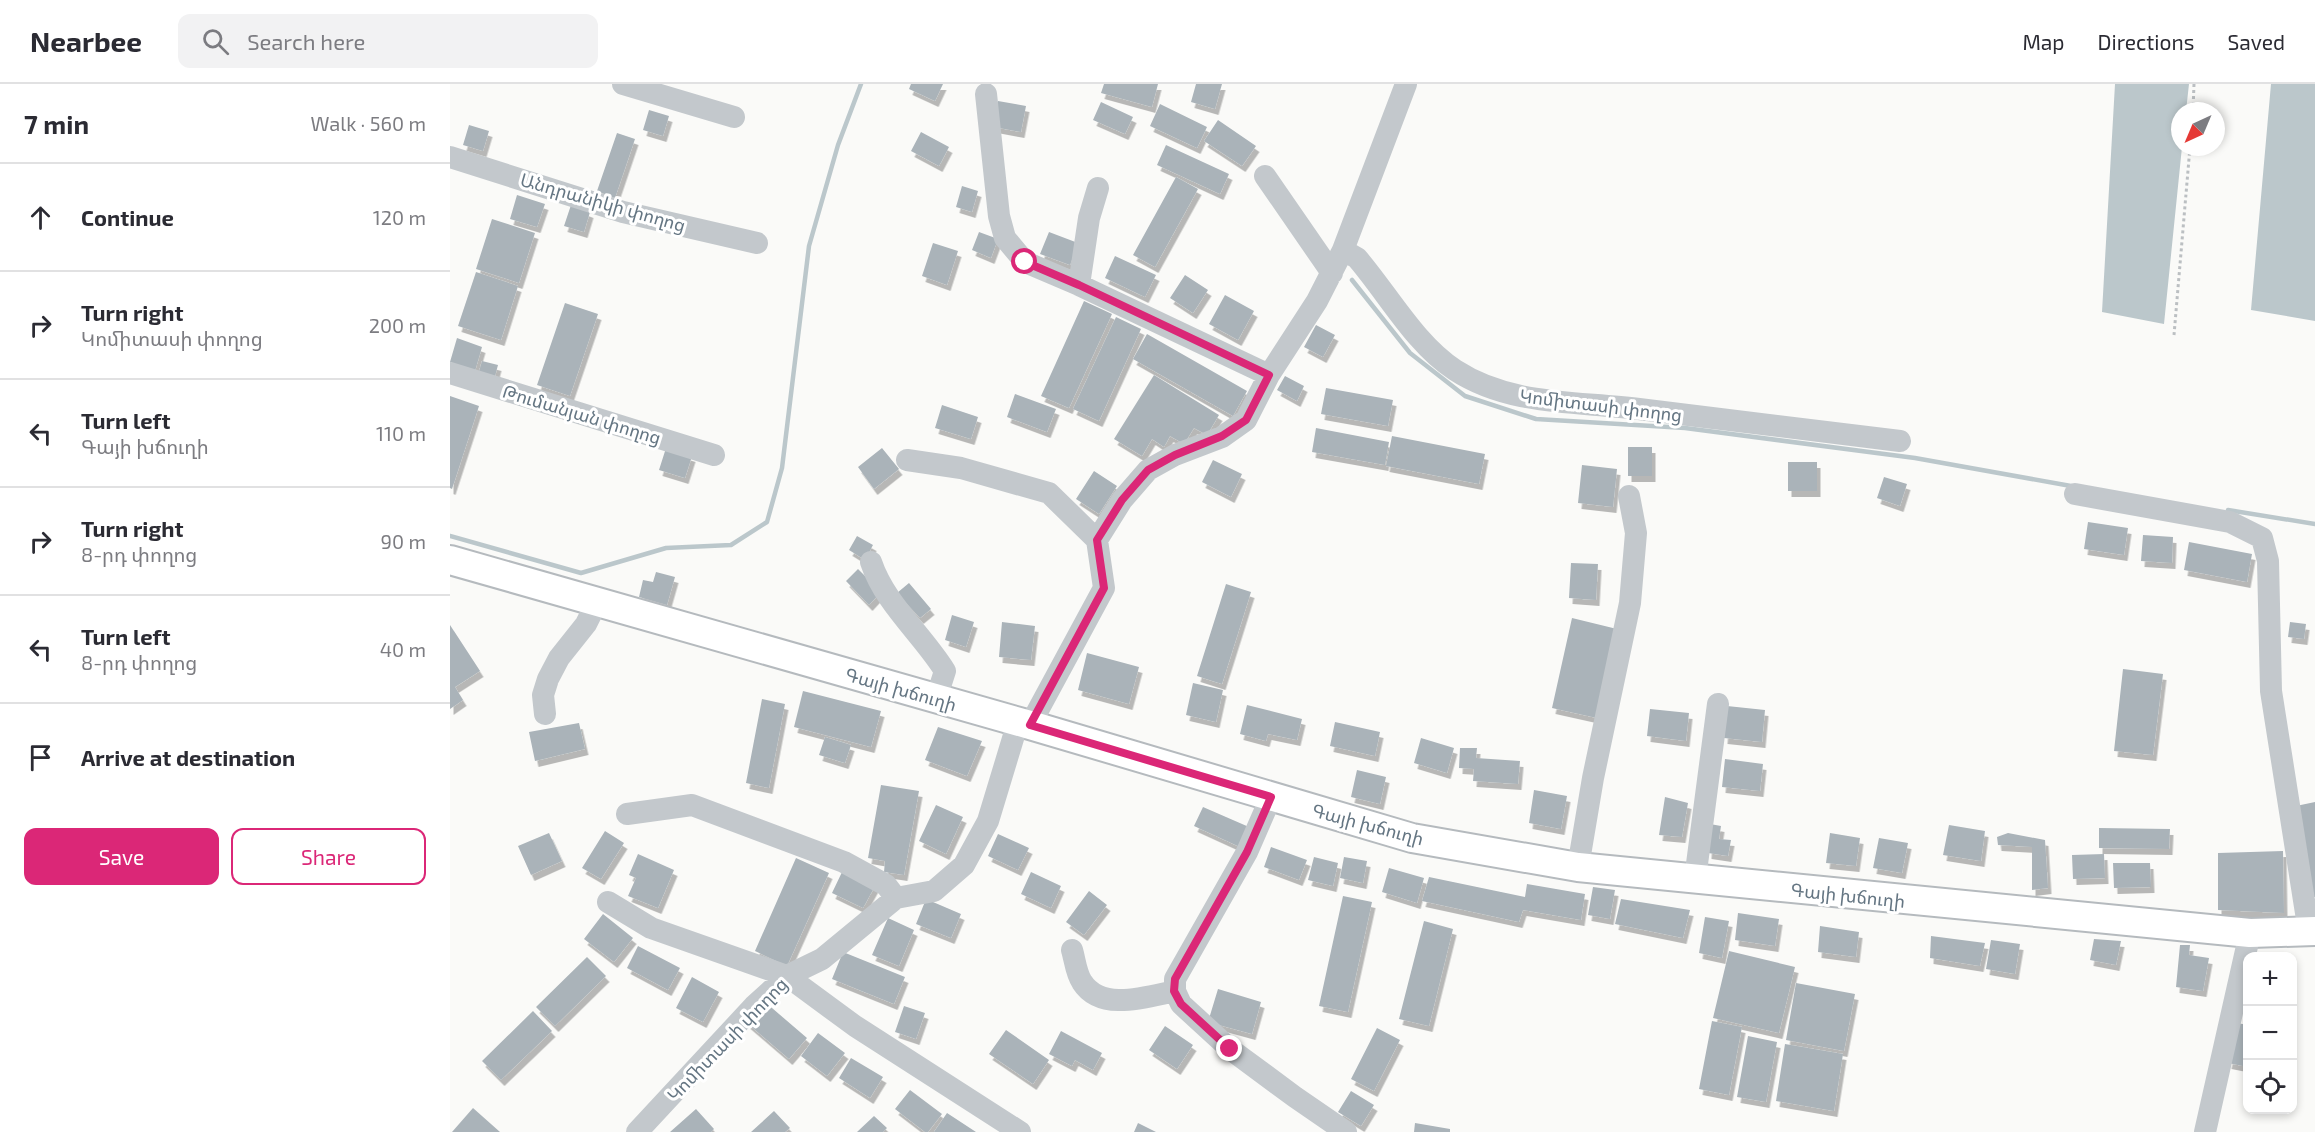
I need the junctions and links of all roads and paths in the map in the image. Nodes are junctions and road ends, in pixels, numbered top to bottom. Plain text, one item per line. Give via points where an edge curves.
1 (623, 84) edge
2 (1406, 84) edge
3 (2194, 84) edge
4 (986, 94) dead end
5 (2193, 102) edge
6 (734, 117) dead end
7 (2189, 156) edge
8 (450, 157) edge
9 (1265, 176) dead end
10 (1098, 188) dead end
11 (757, 243) dead end
12 (1343, 250) junction
13 (1332, 273) junction
14 (1079, 285) junction
15 (2174, 335) dead end
16 (450, 373) edge
17 (1269, 375) junction
18 (1900, 441) dead end
19 (714, 455) dead end
20 (907, 460) dead end
21 (2074, 494) dead end
22 (1629, 496) dead end
23 (1097, 540) junction
24 (450, 560) edge
25 (871, 562) dead end
26 (597, 602) junction
27 (936, 699) junction
28 (1719, 704) dead end
29 (545, 714) dead end
30 (1024, 723) junction
31 (1271, 797) junction
32 (627, 814) dead end
33 (1578, 867) junction
34 (1695, 879) junction
35 (896, 898) junction
36 (608, 902) dead end
37 (2312, 932) edge
38 (2250, 933) junction
39 (1072, 950) dead end
40 (787, 976) junction
41 (1174, 991) junction
42 (638, 1132) edge
43 (1020, 1132) edge
44 (1346, 1132) edge
45 (2205, 1132) edge

1 - 6 street
2 - 12 street
3 - 5 path
4 - 14 street via 999,216 1005,237 1025,262
7 - 15 path
8 - 11 street, Անդրանիկի փողոց via 623,212
9 - 13 street
10 - 14 street via 1089,218
12 - 13 street
12 - 18 street, Կոմիտասի փողոց via 1357,258 1419,338 1454,370 1493,389 1543,401 1610,405
13 - 17 street
14 - 17 street
16 - 19 street, Թումանյան փողոց
17 - 23 street via 1246,420 1222,436 1148,470 1122,500
20 - 23 street via 960,468 1049,493
21 - 37 street via 2230,522 2262,538 2268,561 2271,691
22 - 33 street via 1636,533 1630,603
23 - 30 street, Կոմիտասի փողոց via 1104,588
24 - 26 main road, Գայի խճուղի
25 - 27 street via 876,578 895,607 945,671
26 - 27 main road, Գայի խճուղի
26 - 29 street via 548,679 543,695
27 - 30 main road, Գայի խճուղի
28 - 34 street
30 - 31 main road, Գայի խճուղի
30 - 35 street, Կոմիտասի փողոց via 988,821 964,865 934,891
31 - 33 main road, Գայի խճուղի via 1413,838
31 - 41 street via 1247,852 1175,979
32 - 35 street via 692,805 844,862 886,885
33 - 34 main road, Գայի խճուղի
34 - 38 main road, Գայի խճուղի
35 - 40 street, Կոմիտասի փողոց via 822,959
36 - 40 street via 651,928
37 - 38 main road, Գայի խճուղի
38 - 45 street
39 - 41 street via 1080,979 1089,993 1108,1000
40 - 42 street, Կոմիտասի փողոց via 754,1006
40 - 43 street via 855,1026
41 - 44 street via 1181,1004 1230,1049

